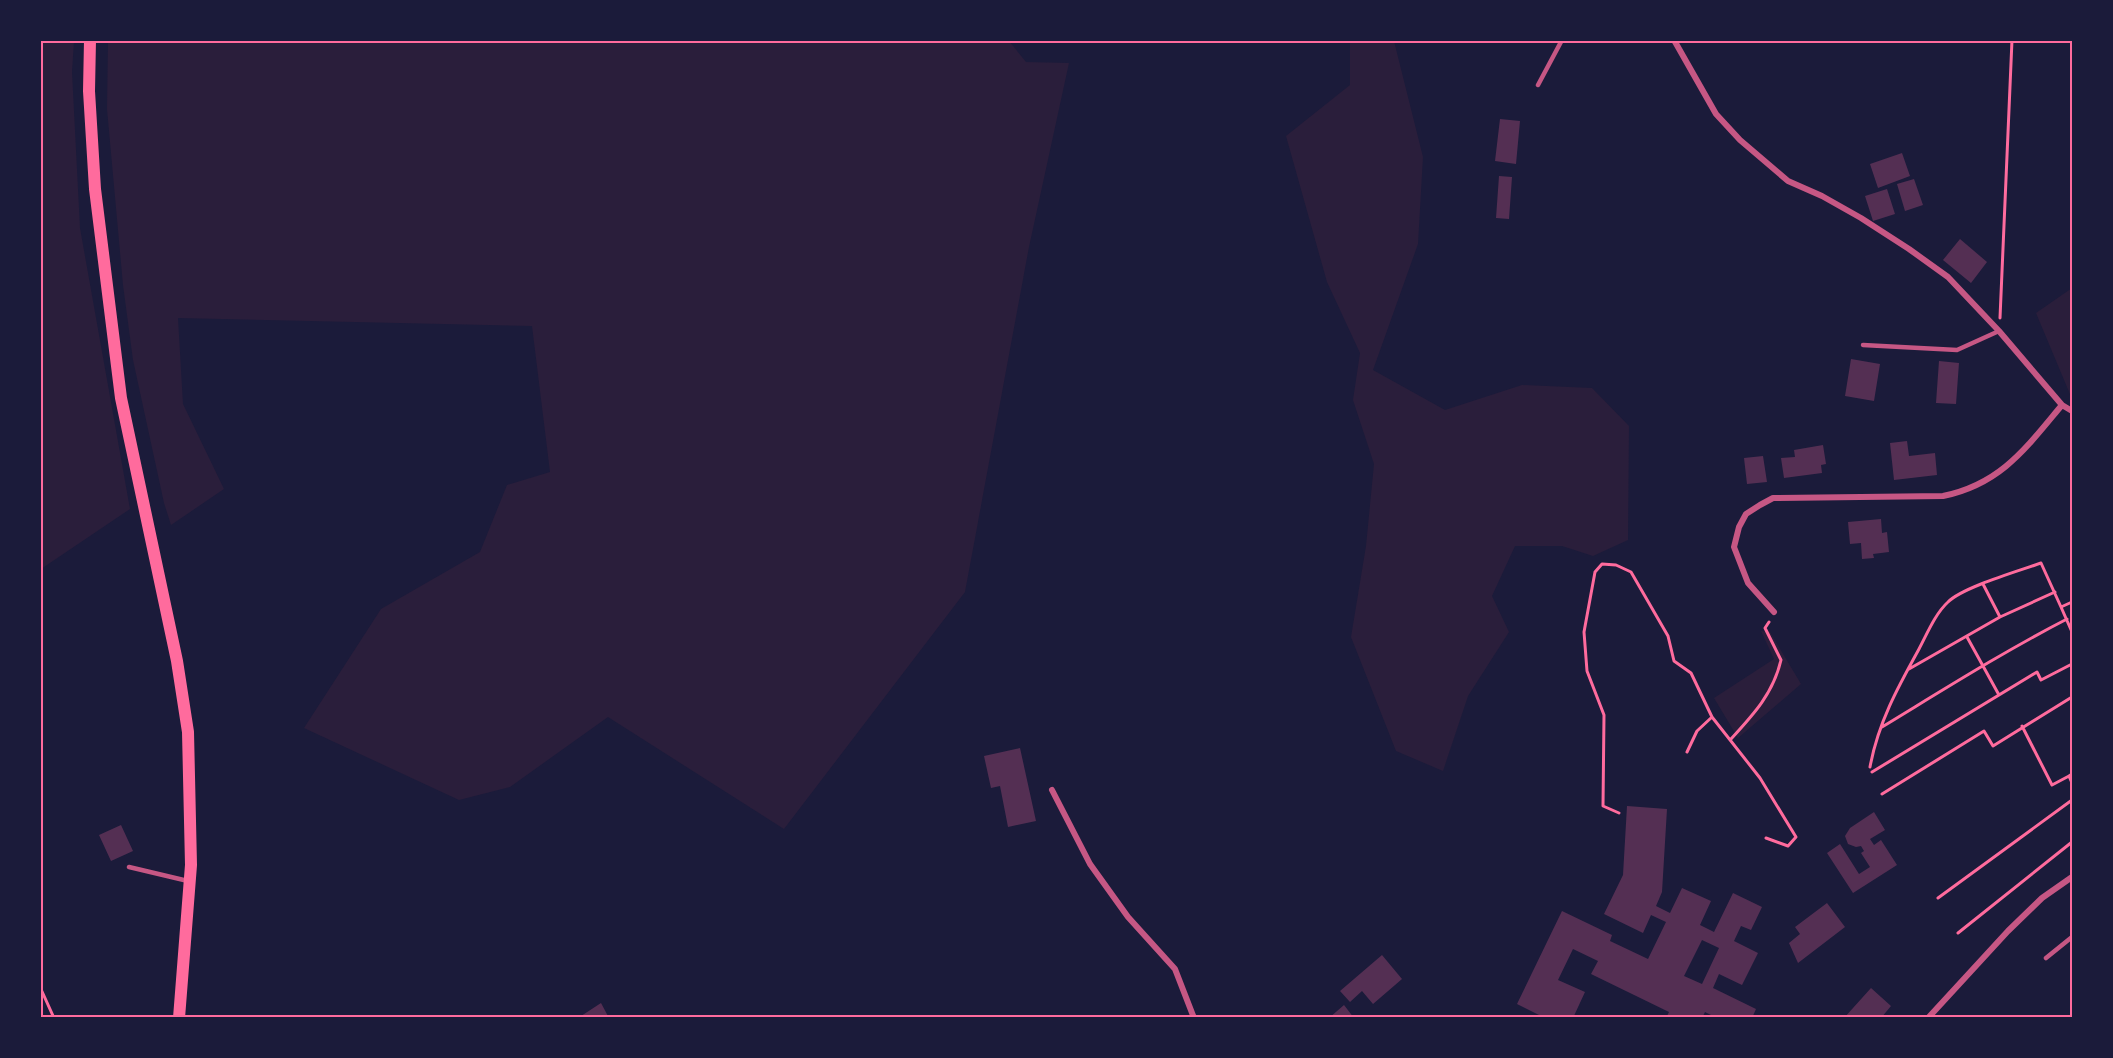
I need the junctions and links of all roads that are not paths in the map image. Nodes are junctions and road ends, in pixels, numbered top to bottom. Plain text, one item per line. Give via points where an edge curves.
1 (90, 40) edge
2 (1562, 40) edge
3 (1674, 40) edge
4 (1538, 85) dead end
5 (2000, 332) junction
6 (1863, 345) dead end
7 (2062, 405) junction
8 (2073, 411) edge
9 (1774, 612) road end
10 (1052, 790) dead end
11 (129, 867) dead end
12 (2073, 877) edge
13 (190, 882) junction
14 (2073, 937) edge
15 (2046, 958) dead end
16 (179, 1017) edge
17 (1194, 1017) edge
18 (1928, 1017) edge

1 - 13 main road via 95,189 121,398 177,660 188,732
2 - 4 lane
3 - 5 street via 1716,114 1768,166 1909,249 1948,277
5 - 6 lane via 1957,350
5 - 7 street
7 - 8 street
7 - 9 street via 2006,468 1962,492 1943,496 1773,498 1746,514 1734,547 1738,561 1748,583
10 - 17 street via 1090,864 1128,917 1175,969
11 - 13 lane
12 - 18 street via 2042,898
13 - 16 main road
14 - 15 lane

